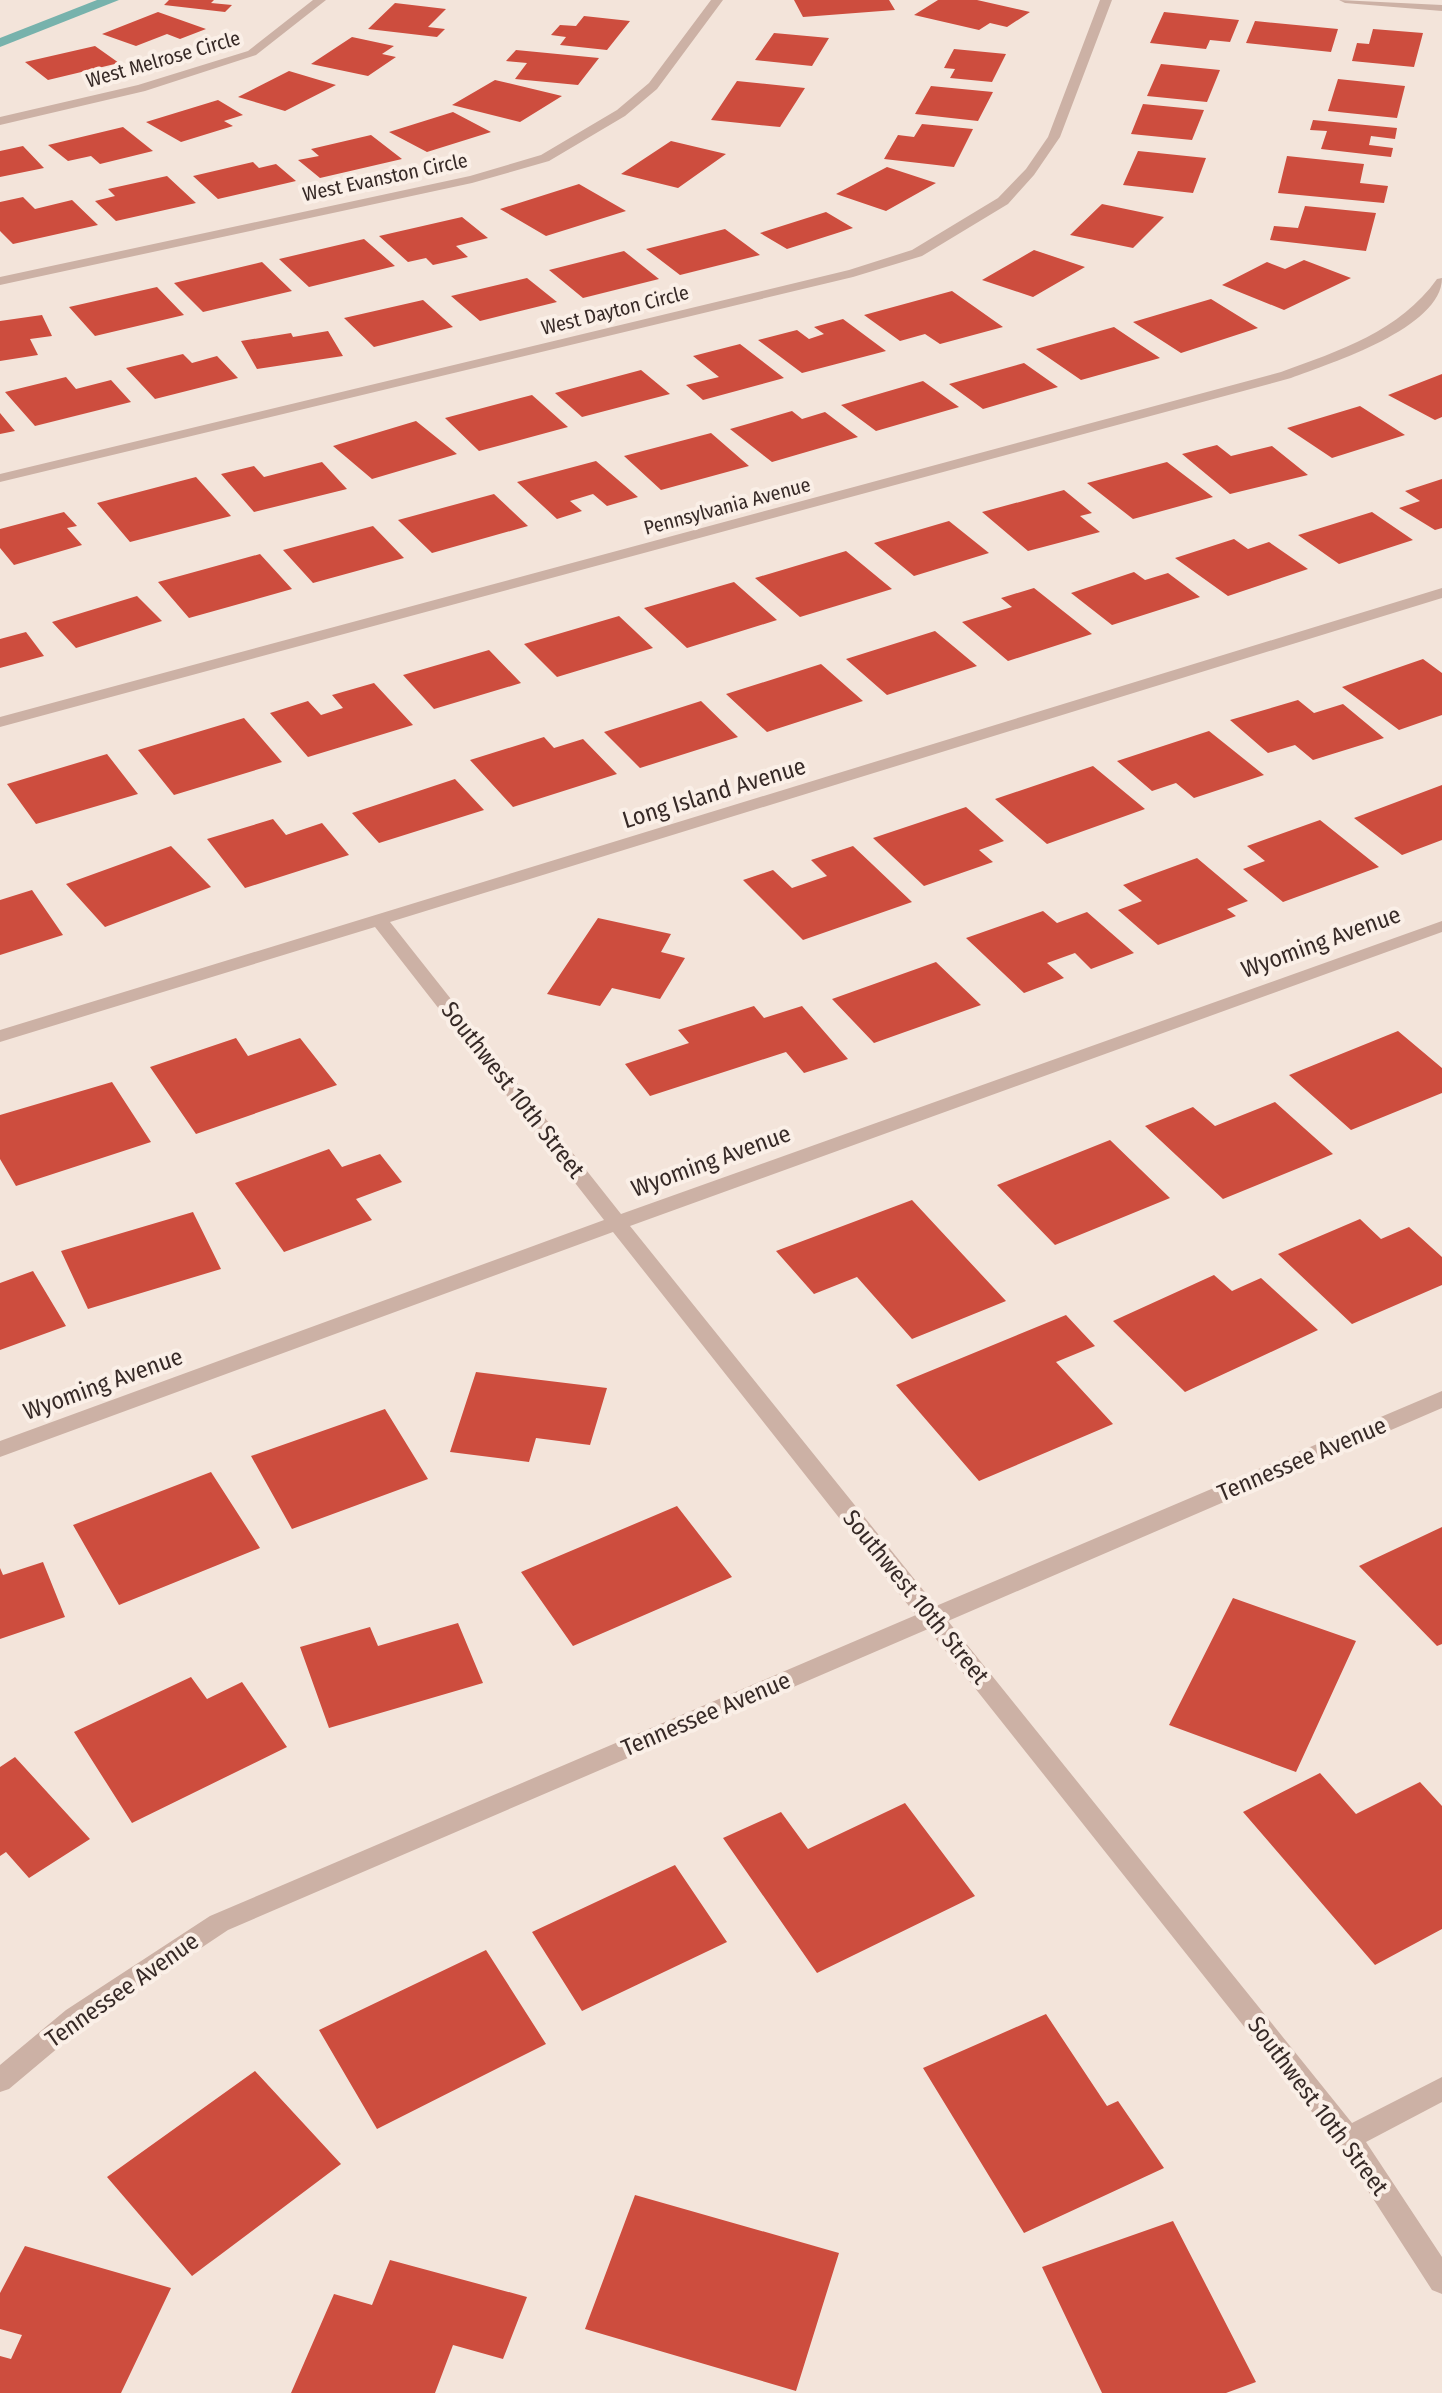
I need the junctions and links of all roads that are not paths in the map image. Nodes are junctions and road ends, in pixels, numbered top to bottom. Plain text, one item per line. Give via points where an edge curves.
1 (320, 0) edge
2 (717, 0) edge
3 (1106, 0) edge
4 (1345, 0) edge
5 (1442, 8) edge
6 (0, 121) edge
7 (0, 281) edge
8 (1442, 282) edge
9 (0, 478) edge
10 (1442, 593) edge
11 (0, 722) edge
12 (380, 921) junction
13 (1442, 926) edge
14 (0, 1036) edge
15 (616, 1223) junction
16 (1442, 1399) edge
17 (0, 1449) edge
18 (931, 1616) junction
19 (0, 2081) edge
20 (1442, 2089) edge
21 (1348, 2138) junction
22 (1442, 2281) edge

1 - 6 street, West Melrose Circle via 252,53 141,88
2 - 7 street, West Evanston Circle via 653,86 621,113 545,158 472,179
3 - 9 street, West Dayton Circle via 1054,137 1030,172 1003,201 917,253 853,273
4 - 5 street
8 - 11 street, Pennsylvania Avenue via 1399,324 1345,353 1286,375
10 - 12 street, Long Island Avenue
12 - 14 street, Long Island Avenue
12 - 15 street, Southwest 10th Street
13 - 15 street, Wyoming Avenue
15 - 17 street, Wyoming Avenue
15 - 18 street, Southwest 10th Street
16 - 18 street, Tennessee Avenue
18 - 19 street, Tennessee Avenue via 219,1923 75,2018
18 - 21 street, Southwest 10th Street
20 - 21 street
21 - 22 street, Southwest 10th Street

